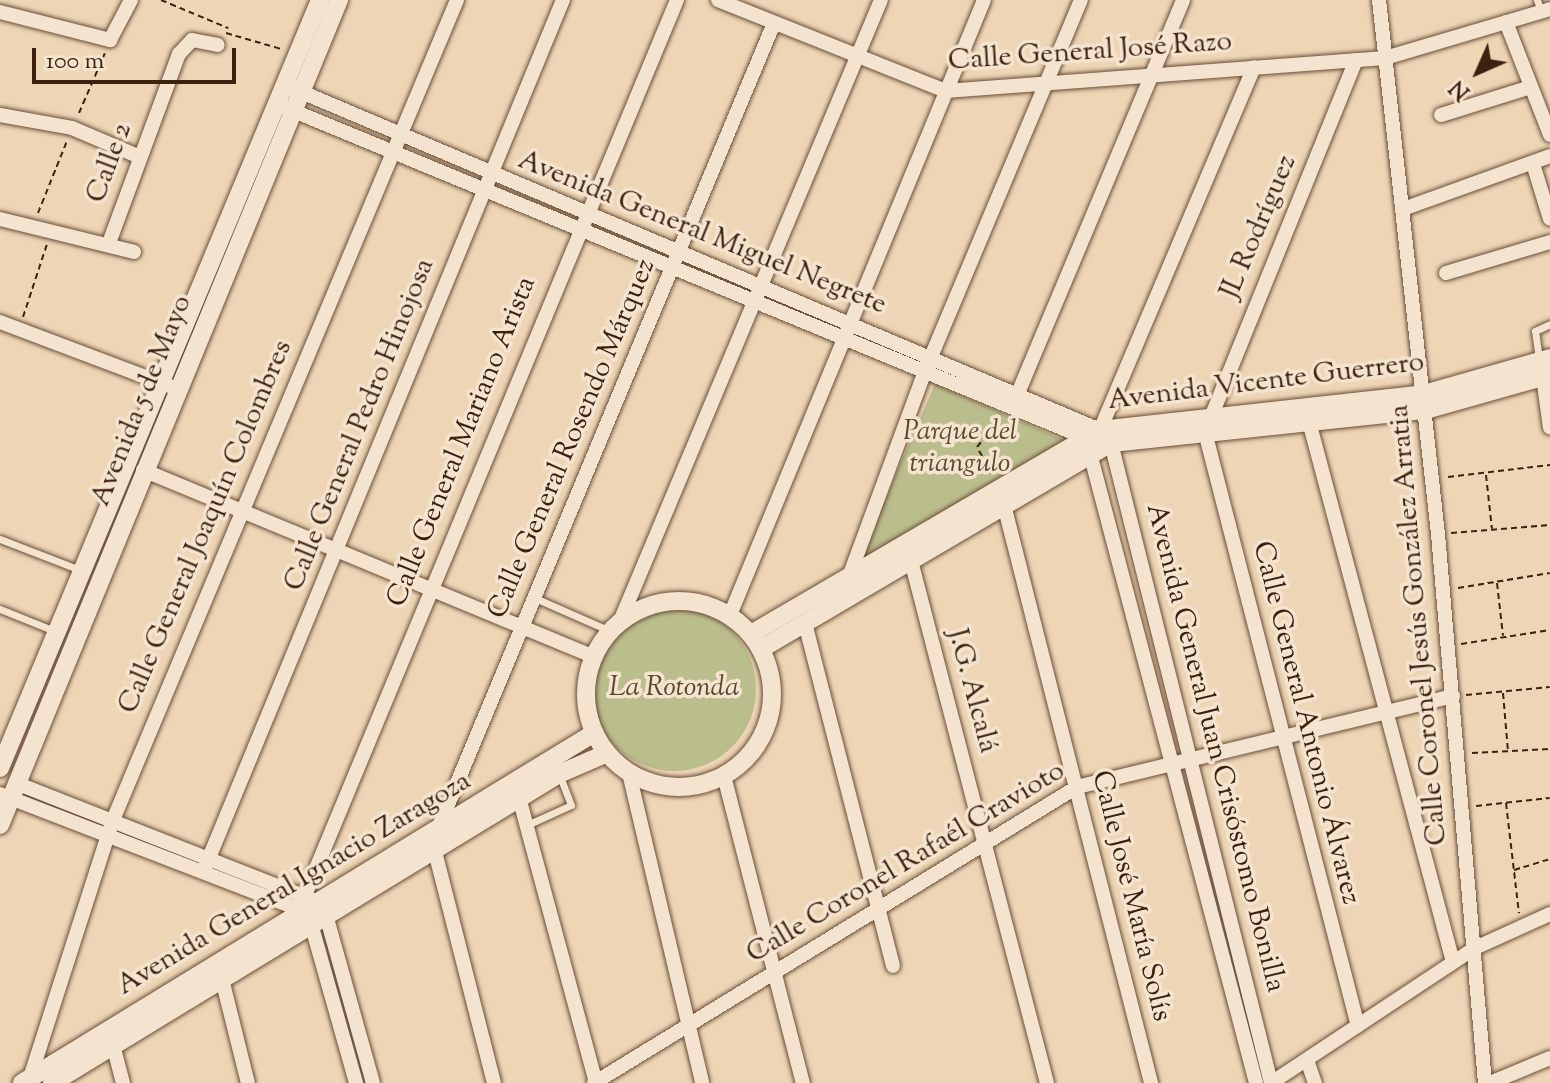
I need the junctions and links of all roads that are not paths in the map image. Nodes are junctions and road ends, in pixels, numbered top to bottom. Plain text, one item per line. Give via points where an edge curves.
1 (131, 0) edge
2 (320, 0) edge
3 (339, 0) edge
4 (457, 0) edge
5 (563, 0) edge
6 (677, 0) edge
7 (718, 0) edge
8 (881, 0) edge
9 (984, 0) edge
10 (1081, 0) edge
11 (1183, 0) edge
12 (1379, 0) edge
13 (1543, 7) edge
14 (0, 12) edge
15 (1506, 22) junction
16 (774, 23) junction
17 (218, 45) road end
18 (858, 57) junction
19 (1385, 58) junction
20 (1356, 60) junction
21 (1254, 67) junction
22 (1150, 75) junction
23 (1046, 84) junction
24 (1531, 87) junction
25 (292, 88) junction
26 (946, 91) junction
27 (284, 108) junction
28 (0, 115) edge
29 (1441, 115) dead end
30 (400, 134) junction
31 (1550, 135) edge
32 (392, 152) junction
33 (1550, 156) edge
34 (140, 157) junction
35 (1534, 167) junction
36 (491, 173) junction
37 (484, 190) junction
38 (1403, 209) junction
39 (585, 213) junction
40 (0, 219) edge
41 (1550, 219) edge
42 (578, 230) junction
43 (1550, 242) edge
44 (109, 243) junction
45 (134, 252) dead end
46 (679, 252) junction
47 (672, 268) junction
48 (1446, 273) dead end
49 (765, 287) junction
50 (759, 303) junction
51 (847, 320) junction
52 (0, 322) edge
53 (1550, 324) edge
54 (841, 336) junction
55 (932, 356) junction
56 (1546, 368) edge
57 (925, 371) junction
58 (169, 386) junction
59 (1018, 393) junction
60 (1425, 402) junction
61 (1306, 414) junction
62 (1207, 422) junction
63 (1550, 428) edge
64 (1098, 440) junction
65 (143, 470) junction
66 (1002, 496) junction
67 (240, 510) junction
68 (0, 539) edge
69 (337, 551) junction
70 (908, 552) junction
71 (91, 574) junction
72 (848, 577) junction
73 (429, 589) junction
74 (534, 597) junction
75 (845, 598) junction
76 (0, 609) edge
77 (730, 615) junction
78 (805, 623) junction
79 (616, 625) junction
80 (521, 627) junction
81 (58, 632) junction
82 (756, 642) junction
83 (593, 656) junction
84 (1453, 696) junction
85 (1385, 710) junction
86 (594, 733) junction
87 (1283, 736) junction
88 (607, 753) junction
89 (1193, 758) junction
90 (1176, 762) junction
91 (0, 768) edge
92 (629, 773) junction
93 (559, 774) junction
94 (724, 776) junction
95 (1077, 787) junction
96 (517, 790) junction
97 (9, 792) edge
98 (0, 825) edge
99 (527, 825) junction
100 (110, 826) junction
101 (437, 831) junction
102 (986, 844) junction
103 (435, 851) junction
104 (206, 863) junction
105 (882, 907) junction
106 (314, 910) junction
107 (1550, 914) edge
108 (1475, 948) junction
109 (1453, 962) junction
110 (893, 966) dead end
111 (773, 972) junction
112 (221, 973) junction
113 (687, 1026) junction
114 (1358, 1026) junction
115 (112, 1037) junction
116 (1550, 1058) edge
117 (1307, 1060) junction
118 (27, 1081) edge
119 (52, 1083) edge
120 (123, 1083) edge
121 (248, 1083) edge
122 (356, 1083) edge
123 (373, 1083) edge
124 (494, 1083) edge
125 (595, 1083) edge
126 (702, 1083) edge
127 (803, 1083) edge
128 (1047, 1083) edge
129 (1151, 1083) edge
130 (1256, 1083) edge
131 (1271, 1083) edge
132 (1315, 1083) edge
133 (1488, 1083) edge

1 - 14 street via 114,37
2 - 25 main road, Avenida 5 de Mayo via 297,56
3 - 25 main road, Avenida 5 de Mayo
4 - 30 street, Calle General Joaquín Colombres
5 - 36 street, Calle General Pedro Hinojosa
6 - 39 street, Calle General Mariano Arista
7 - 16 street, Calle General José Razo
8 - 18 street
9 - 26 street
10 - 23 street
11 - 22 street
12 - 19 street, Calle Coronel Jesús González Arratia
13 - 15 street, Calle General José Razo
15 - 19 street, Calle General José Razo
15 - 24 street
16 - 18 street, Calle General José Razo
16 - 46 street, Calle General Rosendo Márquez
17 - 34 street, Calle 2 via 184,46
18 - 26 street, Calle General José Razo
18 - 49 street
19 - 20 street, Calle General José Razo
19 - 38 street, Calle Coronel Jesús González Arratia
20 - 21 street, Calle General José Razo
20 - 62 street, JL Rodríguez
21 - 22 street, Calle General José Razo
21 - 64 street
22 - 23 street, Calle General José Razo
22 - 59 street
23 - 26 street, Calle General José Razo
23 - 55 street
24 - 29 street
24 - 31 street
25 - 27 main road, Avenida 5 de Mayo
25 - 30 street, Avenida General Miguel Negrete
26 - 51 street
27 - 32 street, Avenida General Miguel Negrete
27 - 58 main road, Avenida 5 de Mayo
28 - 34 street via 72,128
30 - 32 street, Calle General Joaquín Colombres
30 - 36 street, Avenida General Miguel Negrete
32 - 37 street, Avenida General Miguel Negrete
32 - 67 street, Calle General Joaquín Colombres
33 - 35 street
34 - 44 street, Calle 2
35 - 38 street
35 - 41 street
36 - 37 street, Calle General Pedro Hinojosa
36 - 39 street, Avenida General Miguel Negrete
37 - 42 street, Avenida General Miguel Negrete
37 - 69 street, Calle General Pedro Hinojosa
38 - 60 street, Calle Coronel Jesús González Arratia
39 - 42 street, Calle General Mariano Arista
39 - 46 street, Avenida General Miguel Negrete
40 - 44 street
42 - 47 street, Avenida General Miguel Negrete
42 - 73 street, Calle General Mariano Arista
43 - 48 street
44 - 45 street
46 - 47 street, Calle General Rosendo Márquez
46 - 49 street, Avenida General Miguel Negrete
47 - 50 street, Avenida General Miguel Negrete
47 - 74 street, Calle General Rosendo Márquez
49 - 50 street
49 - 51 street, Avenida General Miguel Negrete
50 - 54 street, Avenida General Miguel Negrete
50 - 79 street
51 - 54 street
51 - 55 street, Avenida General Miguel Negrete
52 - 58 street
53 - 56 lane via 1535,331
54 - 57 street, Avenida General Miguel Negrete
54 - 77 street
55 - 57 street
55 - 59 street, Avenida General Miguel Negrete
56 - 60 main road, Avenida Vicente Guerrero
56 - 63 street
57 - 64 street, Avenida General Miguel Negrete
57 - 72 street
58 - 65 main road, Avenida 5 de Mayo
58 - 71 main road, Avenida 5 de Mayo
59 - 64 street, Avenida General Miguel Negrete
60 - 61 main road, Avenida Vicente Guerrero
60 - 84 street, Calle Coronel Jesús González Arratia
61 - 62 main road, Avenida Vicente Guerrero
61 - 85 street
62 - 64 main road, Avenida Vicente Guerrero
62 - 87 street, Calle General Antonio Álvarez
64 - 66 main road, Avenida Vicente Guerrero
64 - 89 street, Avenida General Juan Crisóstomo Bonilla
64 - 90 street, Avenida General Juan Crisóstomo Bonilla
65 - 67 street
65 - 71 main road, Avenida 5 de Mayo
66 - 70 main road, Avenida Vicente Guerrero
66 - 95 street, Calle José María Solís
67 - 69 street
67 - 100 street, Calle General Joaquín Colombres
68 - 71 lane
69 - 73 street
69 - 104 street, Calle General Pedro Hinojosa
70 - 72 main road, Avenida Vicente Guerrero
70 - 75 main road, Avenida Vicente Guerrero
70 - 102 street, J.G. Alcalá
71 - 81 main road, Avenida 5 de Mayo
71 - 97 main road, Avenida 5 de Mayo
72 - 75 street
72 - 82 main road, Avenida Vicente Guerrero
73 - 80 street
73 - 106 street, Calle General Mariano Arista
74 - 79 lane
74 - 80 street, Calle General Rosendo Márquez
75 - 78 main road, Avenida Vicente Guerrero
76 - 81 lane
77 - 79 main road via 675,601
77 - 82 main road
78 - 82 main road, Avenida Vicente Guerrero
78 - 105 street
79 - 83 main road
80 - 83 street
80 - 101 street, Calle General Rosendo Márquez
81 - 91 main road, Avenida 5 de Mayo
82 - 94 main road via 770,672 769,721 752,753
83 - 86 main road via 585,695
84 - 85 street, Calle Coronel Rafaél Cravioto
84 - 108 street, Calle Coronel Jesús González Arratia
85 - 87 street, Calle Coronel Rafaél Cravioto
85 - 109 street
86 - 88 main road
86 - 96 main road, Avenida General Ignacio Zaragoza
87 - 89 street, Calle Coronel Rafaél Cravioto
87 - 114 street, Calle General Antonio Álvarez
88 - 92 main road
88 - 93 main road, Avenida General Ignacio Zaragoza
89 - 90 street, Calle Coronel Rafaél Cravioto
89 - 131 street, Avenida General Juan Crisóstomo Bonilla
90 - 95 street, Calle Coronel Rafaél Cravioto
90 - 130 street, Avenida General Juan Crisóstomo Bonilla
92 - 94 main road via 686,788
92 - 113 street
93 - 96 main road, Avenida General Ignacio Zaragoza
93 - 99 lane via 571,805
94 - 111 street
95 - 102 street, Calle Coronel Rafaél Cravioto
95 - 129 street, Calle José María Solís
96 - 99 street
96 - 101 main road, Avenida General Ignacio Zaragoza
96 - 103 main road, Avenida General Ignacio Zaragoza
97 - 98 main road, Avenida 5 de Mayo
97 - 100 street
99 - 125 street
100 - 104 street
100 - 118 street, Calle General Joaquín Colombres
101 - 103 street, Calle General Rosendo Márquez
101 - 106 main road, Avenida General Ignacio Zaragoza
102 - 105 street, Calle Coronel Rafaél Cravioto
102 - 128 street, J.G. Alcalá
103 - 106 main road, Avenida General Ignacio Zaragoza
103 - 124 street, Calle General Rosendo Márquez
104 - 106 street
105 - 110 street
105 - 111 street, Calle Coronel Rafaél Cravioto
106 - 112 main road, Avenida General Ignacio Zaragoza
106 - 122 street
106 - 123 street
107 - 108 street
108 - 109 street
108 - 133 street, Calle Coronel Jesús González Arratia
109 - 114 street
111 - 113 street, Calle Coronel Rafaél Cravioto
111 - 127 street
112 - 115 main road, Avenida General Ignacio Zaragoza
112 - 121 street
113 - 125 street, Calle Coronel Rafaél Cravioto
113 - 126 street
114 - 117 street
115 - 118 main road, Avenida General Ignacio Zaragoza
115 - 119 main road, Avenida General Ignacio Zaragoza
115 - 120 street
116 - 133 street
117 - 131 street
117 - 132 street

